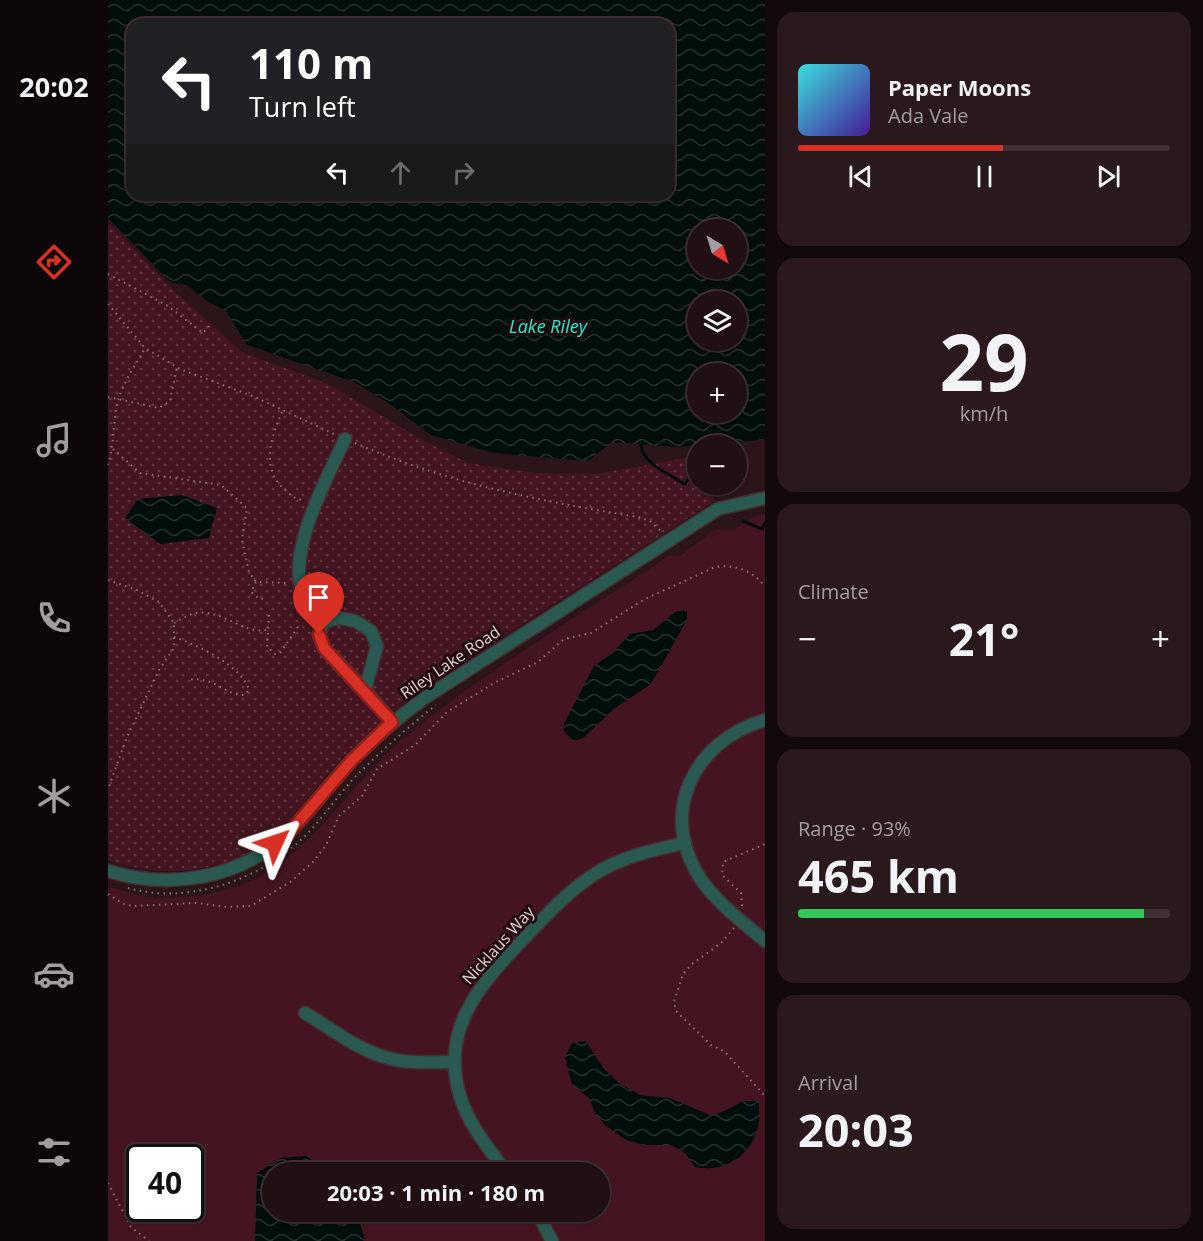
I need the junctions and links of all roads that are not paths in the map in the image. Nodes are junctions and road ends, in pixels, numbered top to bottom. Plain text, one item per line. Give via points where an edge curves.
1 (345, 439) road end
2 (765, 498) edge
3 (324, 622) junction
4 (365, 690) junction
5 (765, 720) edge
6 (392, 722) junction
7 (685, 843) junction
8 (108, 871) edge
9 (765, 941) edge
10 (305, 1013) dead end
11 (455, 1062) junction
12 (498, 1162) edge
13 (542, 1222) edge
14 (552, 1241) edge

1 - 3 street via 300,551 298,583 308,608
2 - 6 street, Riley Lake Road via 718,509 466,669
3 - 4 street via 319,634 324,648
3 - 4 street via 339,618 355,621 371,631 377,645
4 - 6 street
5 - 7 street via 732,734 699,762 684,802
6 - 8 street, Riley Lake Road via 352,760 287,835 238,867 181,880 152,880
7 - 9 street via 703,883
7 - 11 street, Nicklaus Way via 627,858 603,869 561,900 476,992 458,1032
10 - 11 street via 345,1040 383,1057
11 - 12 street, Nicklaus Way via 460,1099 468,1118
13 - 14 street

